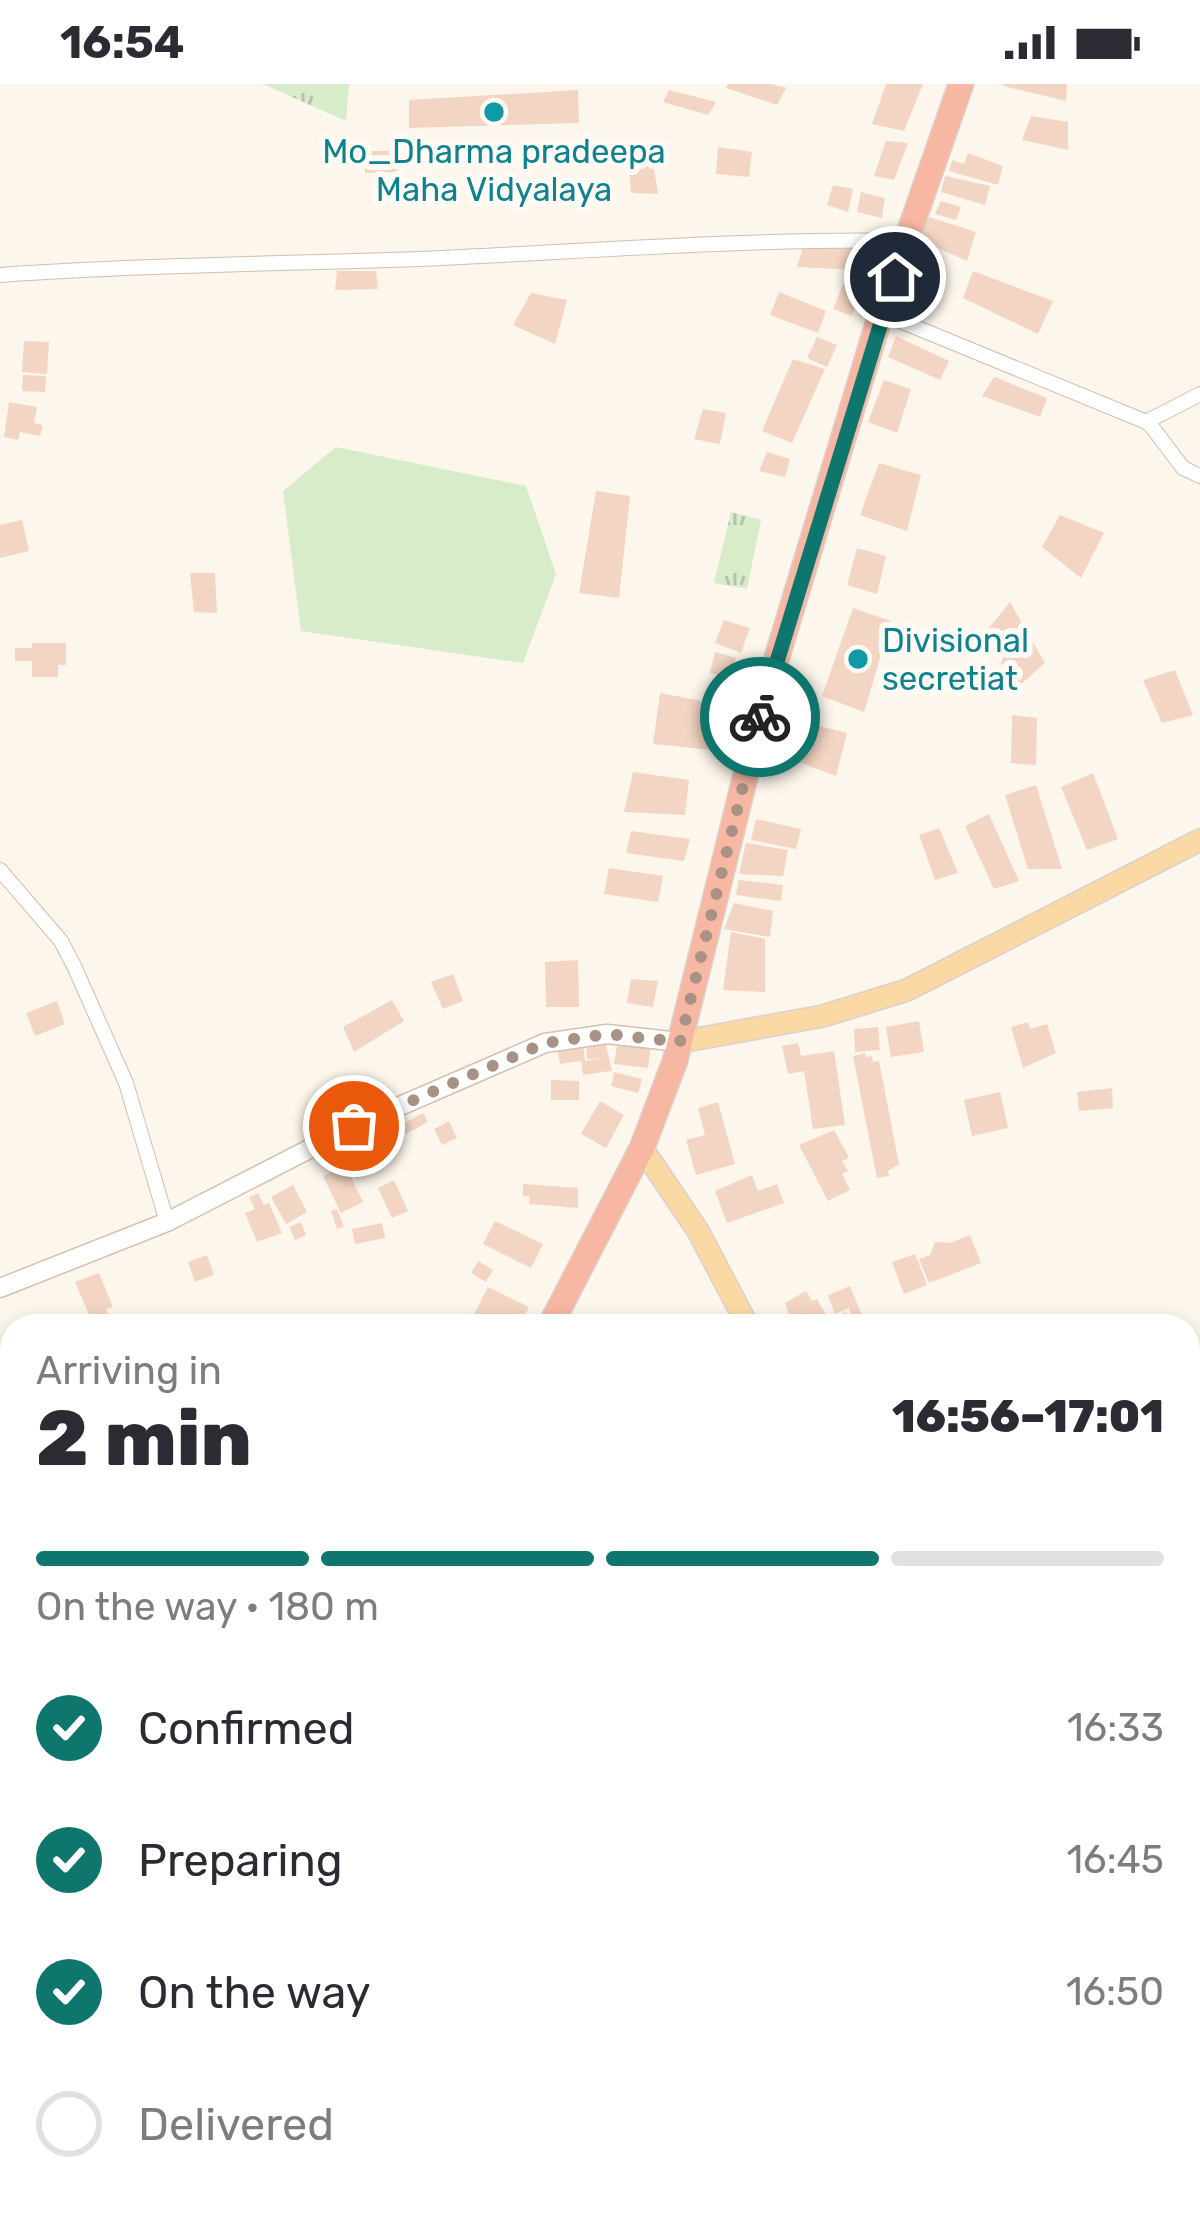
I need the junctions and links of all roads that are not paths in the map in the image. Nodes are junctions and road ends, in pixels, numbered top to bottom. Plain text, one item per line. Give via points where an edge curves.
1 (961, 84) edge
2 (908, 242) junction
3 (0, 275) edge
4 (881, 313) junction
5 (1200, 394) edge
6 (1146, 422) junction
7 (1200, 476) edge
8 (1200, 840) edge
9 (0, 870) edge
10 (680, 1042) junction
11 (642, 1148) junction
12 (167, 1222) junction
13 (0, 1288) edge
14 (556, 1314) edge
15 (742, 1314) edge

1 - 2 highway
2 - 3 street via 825,239
2 - 4 highway
4 - 6 street
4 - 10 highway via 765,697
5 - 6 street
6 - 7 street
8 - 10 main road via 907,990 824,1016
9 - 12 street via 74,966 126,1083
10 - 11 highway
10 - 12 street via 607,1034 545,1043 354,1126
11 - 14 highway
11 - 15 main road
12 - 13 street

